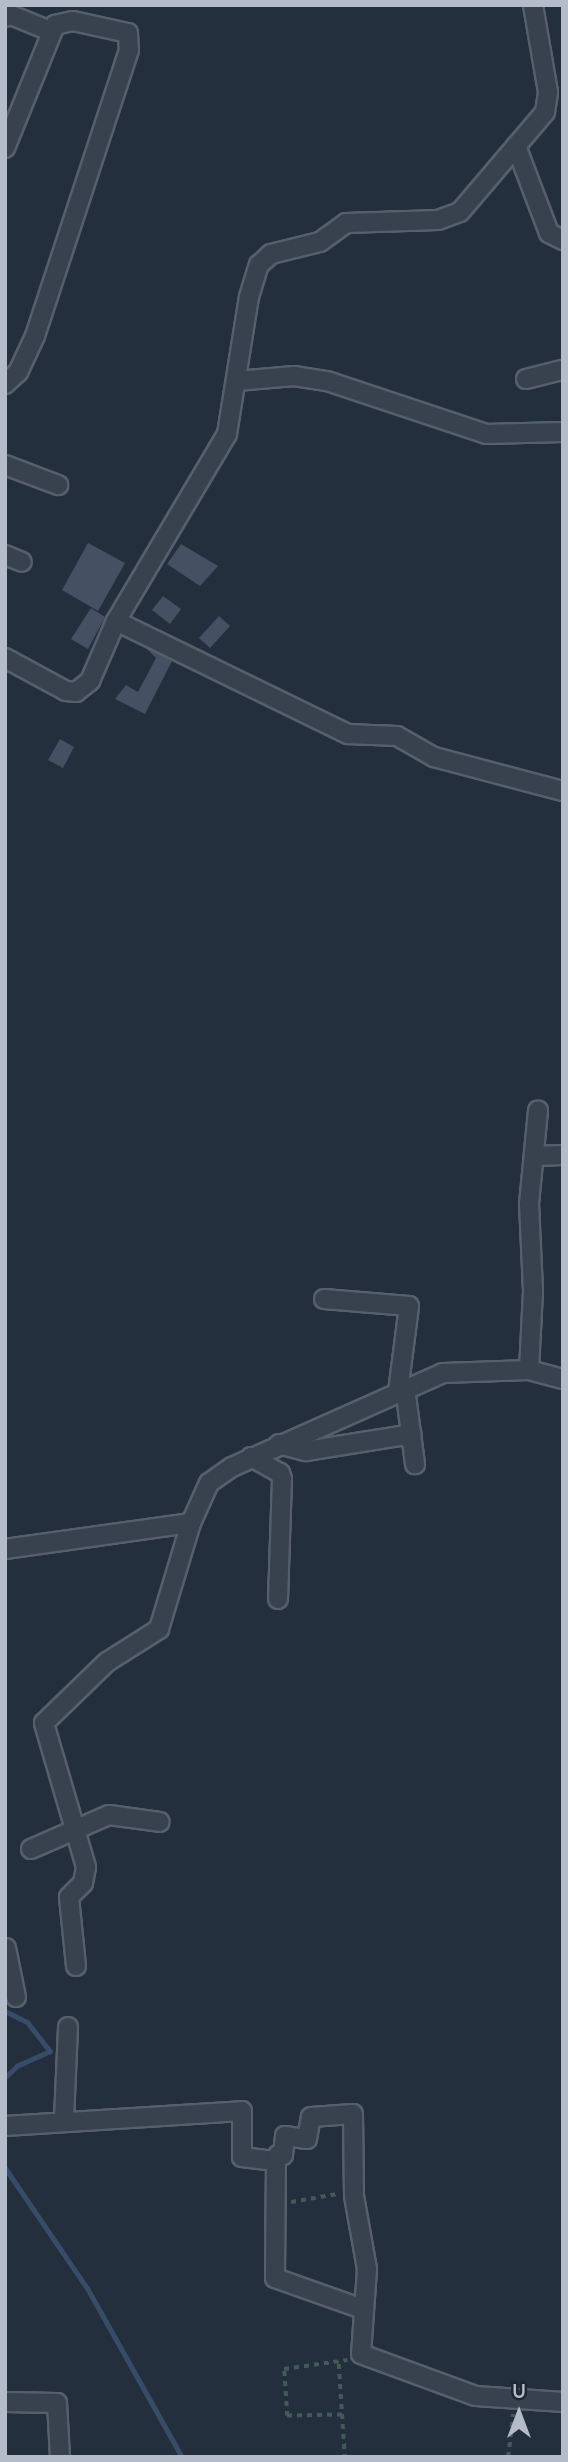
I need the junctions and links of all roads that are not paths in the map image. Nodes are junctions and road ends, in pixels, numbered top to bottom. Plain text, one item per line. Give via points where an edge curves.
1 (533, 5) edge
2 (5, 17) edge
3 (50, 31) junction
4 (516, 146) junction
5 (5, 148) edge
6 (563, 240) edge
7 (563, 370) edge
8 (526, 379) dead end
9 (237, 381) junction
10 (5, 384) edge
11 (563, 432) edge
12 (5, 465) edge
13 (58, 485) dead end
14 (116, 621) junction
15 (5, 658) edge
16 (563, 791) edge
17 (538, 1110) dead end
18 (563, 1155) edge
19 (535, 1156) junction
20 (324, 1299) dead end
21 (528, 1370) junction
22 (563, 1379) edge
23 (402, 1390) junction
24 (412, 1434) junction
25 (279, 1444) junction
26 (251, 1457) junction
27 (415, 1464) dead end
28 (191, 1523) junction
29 (5, 1549) edge
30 (278, 1599) dead end
31 (160, 1822) dead end
32 (79, 1830) junction
33 (31, 1849) dead end
34 (5, 1948) edge
35 (76, 1966) dead end
36 (16, 1997) dead end
37 (68, 2027) dead end
38 (64, 2119) junction
39 (6, 2126) edge
40 (276, 2161) junction
41 (363, 2309) junction
42 (5, 2402) edge
43 (563, 2403) edge
44 (60, 2457) edge

1 - 4 street via 547,106
2 - 3 street
3 - 5 street
3 - 10 street via 73,21 120,30 128,33 131,41 35,336 18,372
4 - 6 street via 548,233
4 - 9 street via 467,205 450,217 346,223 314,245 264,259 248,297
7 - 8 street
9 - 11 street via 295,376 327,381 486,433
9 - 14 street via 222,446
12 - 13 street
14 - 15 street via 90,681 76,692
14 - 16 street via 348,734 397,736 435,757
17 - 19 street
18 - 19 street
19 - 21 street via 529,1204 533,1291
20 - 23 street via 408,1306
21 - 22 street
21 - 23 street via 443,1373
23 - 24 street
23 - 25 street
24 - 25 street via 306,1451
24 - 27 street
25 - 26 street
26 - 28 street via 209,1483
26 - 30 street via 280,1473 282,1479
28 - 29 street
28 - 32 street via 159,1629 107,1662 44,1723
31 - 32 street via 109,1815
32 - 33 street
32 - 35 street via 86,1876 69,1897
34 - 36 street
37 - 38 street
38 - 39 street
38 - 40 street via 242,2111 242,2157
40 - 41 street via 275,2278
40 - 41 street via 283,2155 285,2136 307,2140 311,2117 353,2114 354,2196 367,2269
41 - 43 street via 361,2354 454,2389
42 - 44 street via 57,2403

